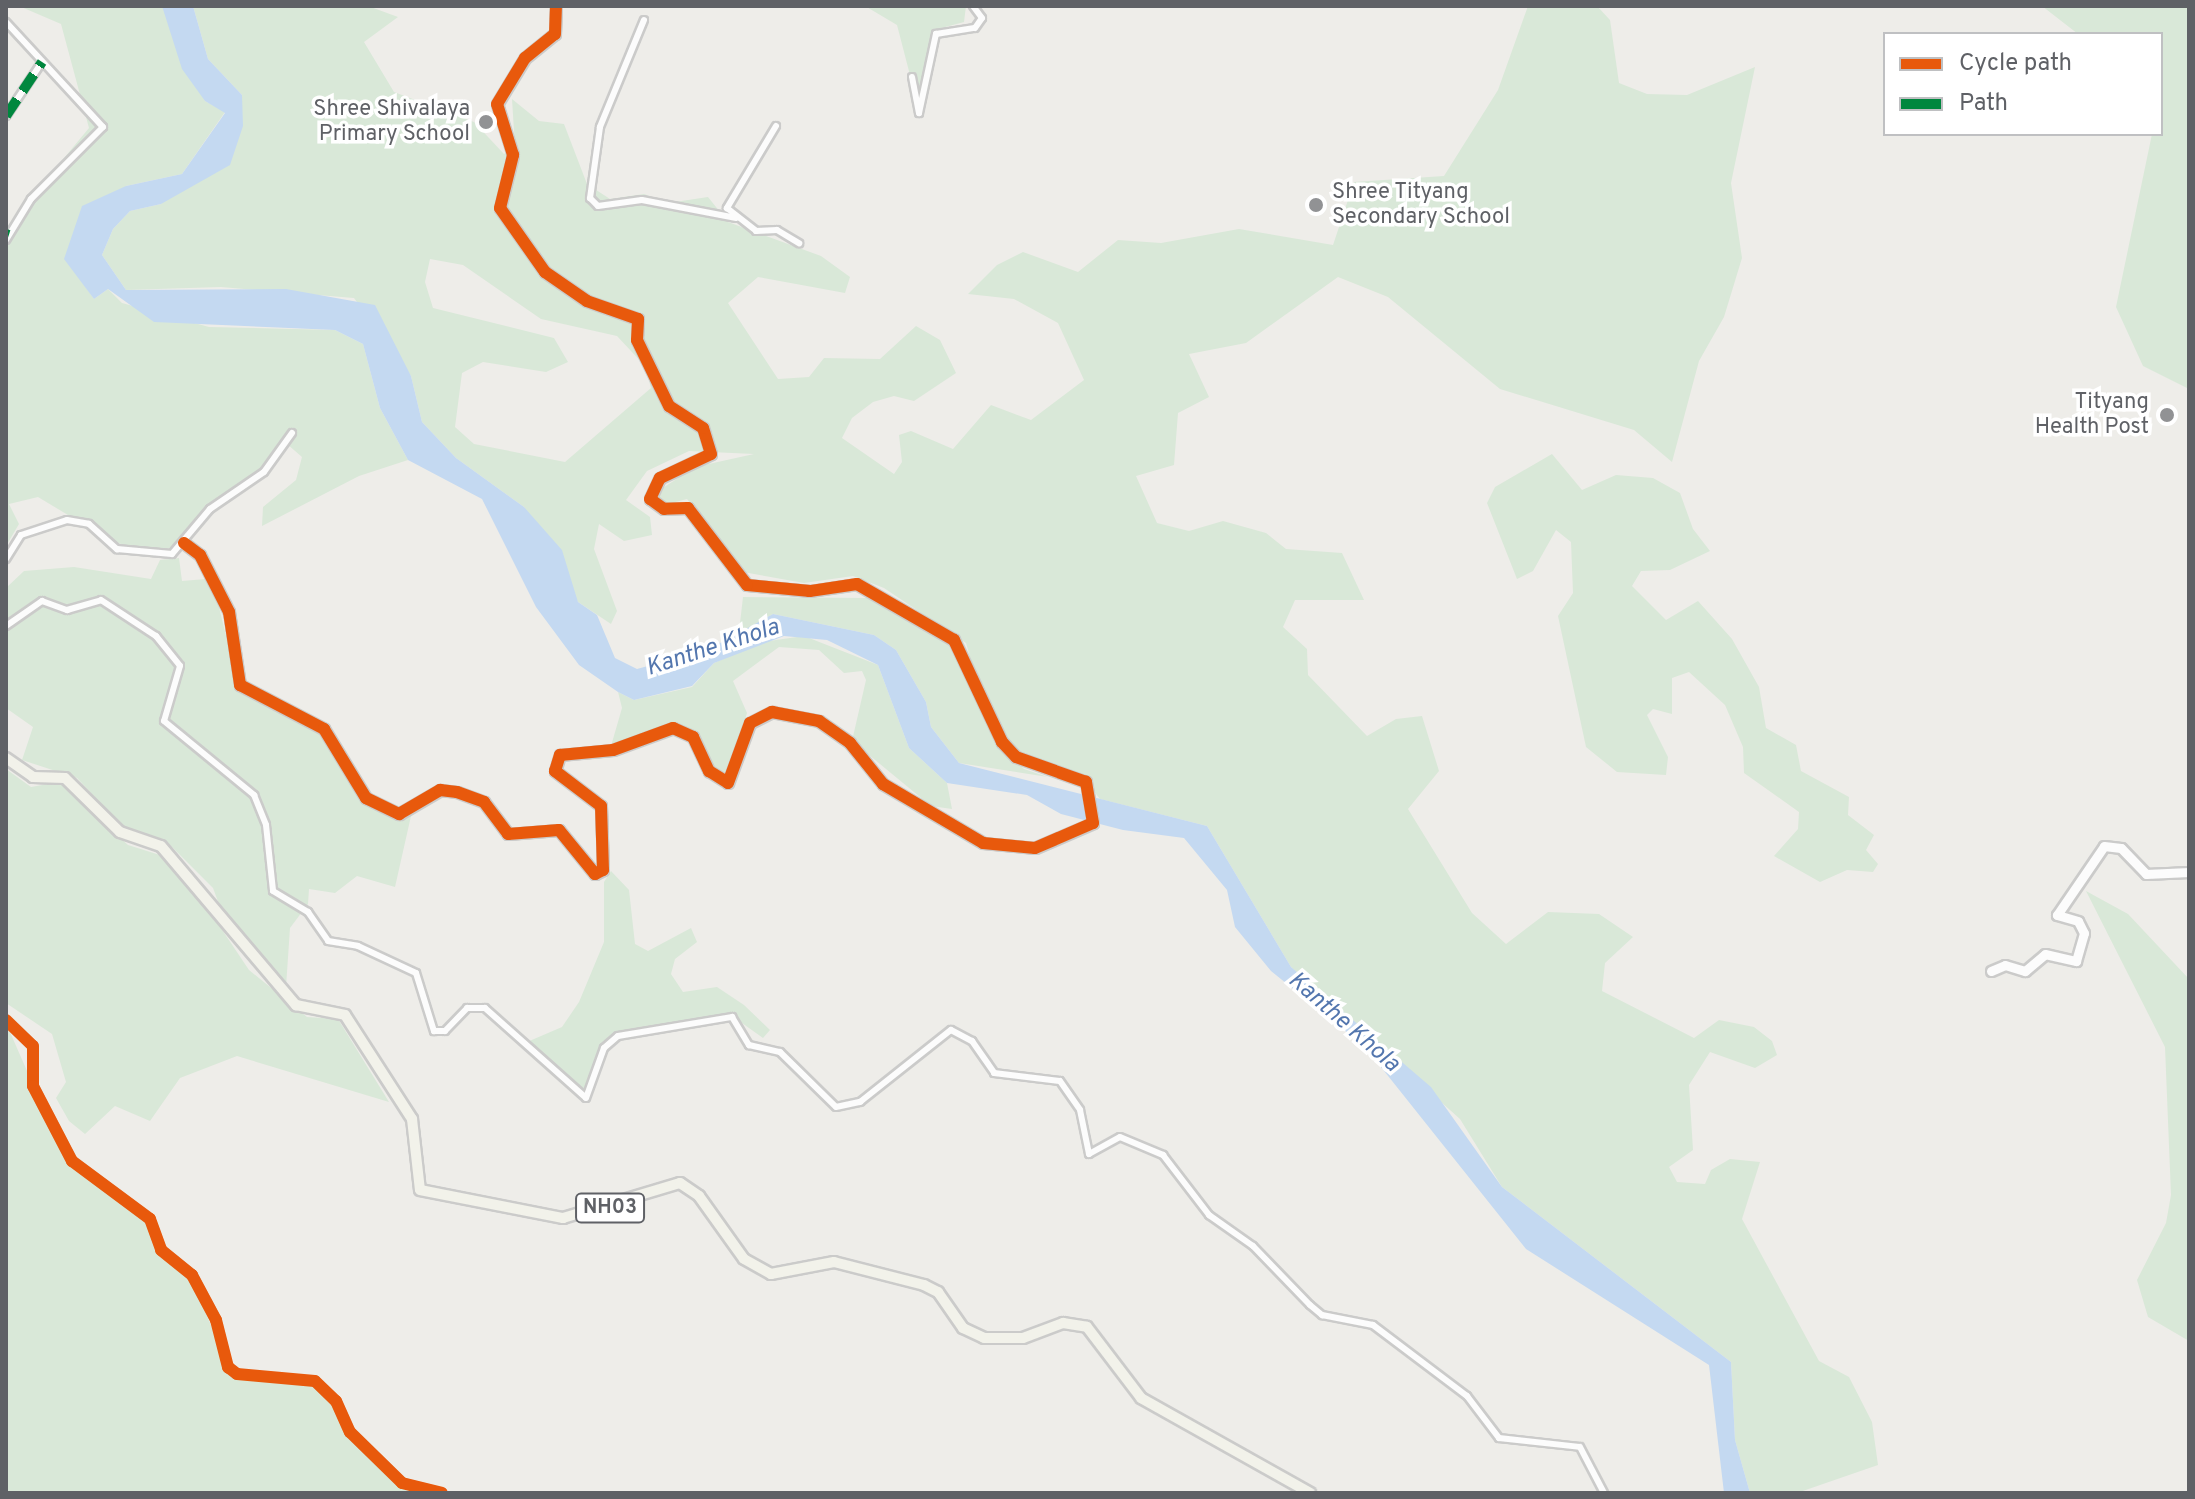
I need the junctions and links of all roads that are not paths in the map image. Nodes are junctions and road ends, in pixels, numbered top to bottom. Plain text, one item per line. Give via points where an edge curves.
1 (556, 6) edge
2 (973, 6) edge
3 (644, 20) dead end
4 (7, 25) edge
5 (42, 62) junction
6 (912, 77) dead end
7 (6, 116) edge
8 (776, 126) dead end
9 (736, 218) junction
10 (7, 236) edge
11 (799, 243) dead end
12 (292, 433) dead end
13 (184, 543) junction
14 (6, 559) edge
15 (6, 626) edge
16 (6, 758) edge
17 (2189, 872) edge
18 (1991, 971) dead end
19 (6, 1020) edge
20 (442, 1493) edge
21 (1310, 1493) edge
22 (1604, 1493) edge

1 - 13 street via 558,27 525,58 497,104 513,155 500,208 545,272 587,301 638,319 637,340 669,406 703,428 711,454 660,478 650,499 664,509 688,508 747,585 810,591 857,584 954,640 1016,757 1086,782 1093,823 1035,848 983,843 883,784 850,743 819,721 772,712 750,723 728,783 709,771 693,737 673,728 613,750 560,755 555,771 601,806 604,862 595,874 559,830 508,834 484,802 457,792 440,790 399,814 366,798 324,729 240,685 229,612 200,555
2 - 6 street via 982,18 975,28 936,34 919,113
3 - 9 street via 600,127 590,198 598,206 642,200
4 - 5 street
5 - 7 street
5 - 10 street via 103,127 75,147
8 - 9 street via 728,202
9 - 11 street
12 - 13 street via 264,472 210,509
13 - 14 street via 161,556 117,549 89,524 67,520 21,535
15 - 22 street via 42,601 67,610 101,600 156,636 180,666 164,721 254,795 266,825 273,891 308,912 328,941 358,946 416,973 434,1031 445,1031 467,1008 485,1008 586,1098 604,1048 618,1036 732,1017 749,1045 780,1052 836,1107 860,1102 951,1030 972,1041 994,1073 1060,1081 1080,1110 1089,1154 1120,1137 1163,1155 1209,1215 1253,1246 1322,1315 1373,1325 1467,1396 1499,1438 1580,1447
16 - 21 main road, NH03 via 33,777 65,778 120,832 161,846 296,1005 345,1015 412,1119 420,1190 563,1218 680,1183 699,1196 744,1259 771,1274 834,1262 924,1285 963,1328 984,1338 1023,1338 1063,1323 1087,1327 1141,1398
17 - 18 street via 2146,874 2121,848 2104,846 2057,915 2078,921 2084,933 2076,961 2045,954 2025,971 2005,965
19 - 20 street via 33,1046 33,1086 72,1161 150,1219 161,1250 192,1275 216,1320 228,1367 237,1374 315,1381 350,1432 402,1483

